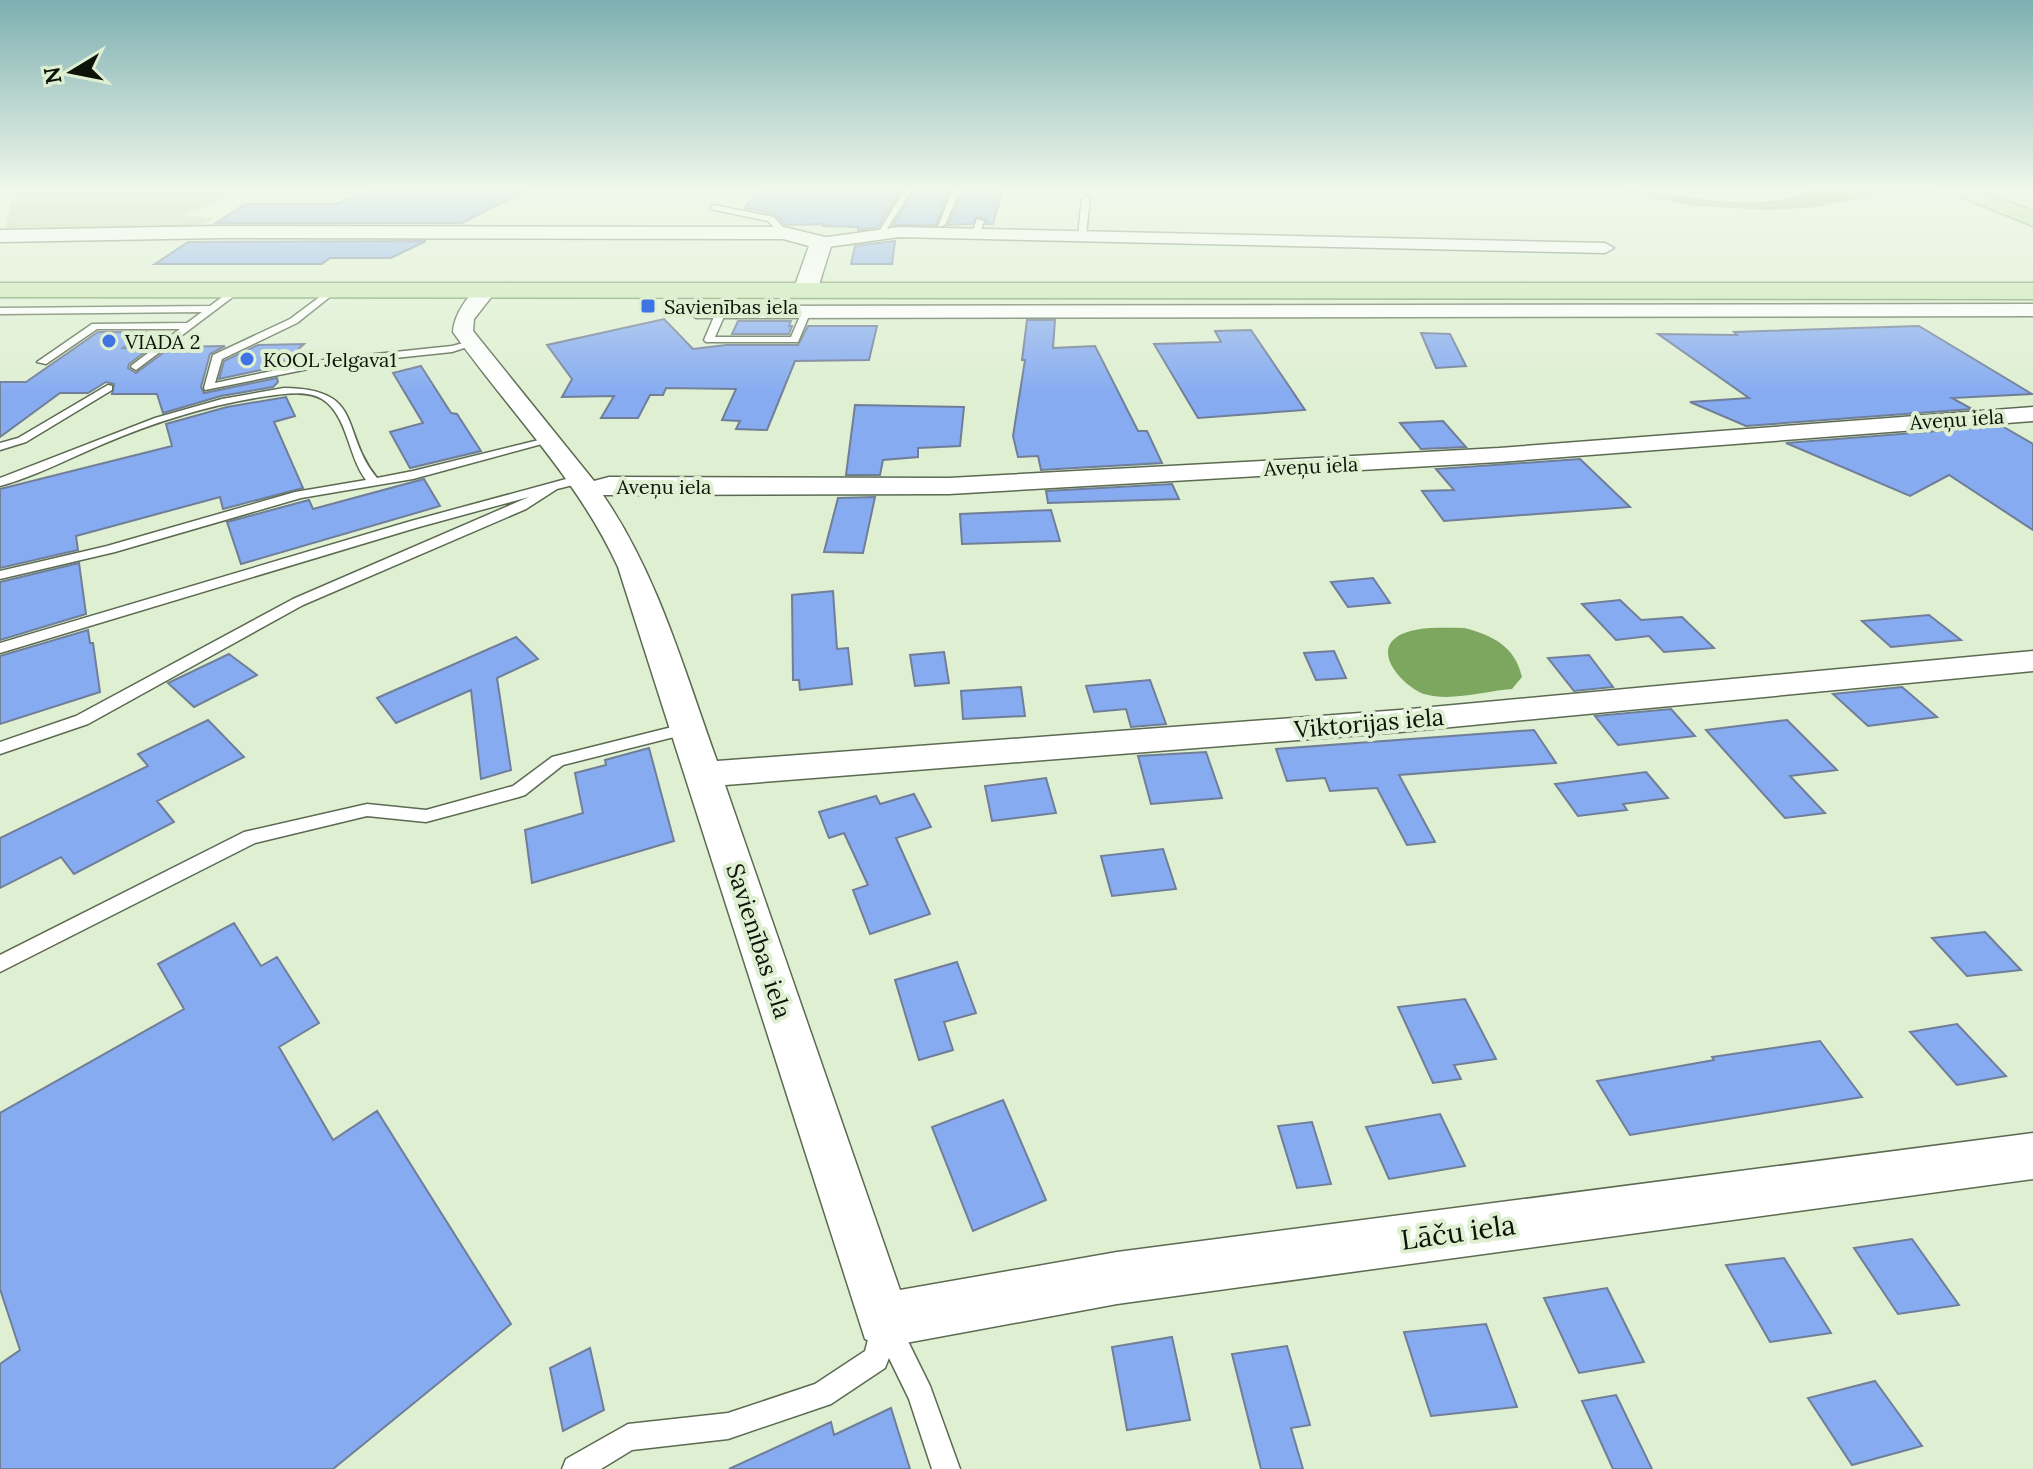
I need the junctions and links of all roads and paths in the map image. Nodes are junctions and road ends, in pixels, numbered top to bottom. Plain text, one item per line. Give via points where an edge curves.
1 (816, 259) edge
2 (0, 290) edge
3 (237, 290) junction
4 (333, 290) junction
5 (486, 291) junction
6 (2033, 291) edge
7 (802, 305) junction
8 (213, 309) junction
9 (2033, 310) edge
10 (0, 311) edge
11 (696, 312) dead end
12 (721, 312) junction
13 (188, 326) junction
14 (471, 344) junction
15 (42, 362) dead end
16 (136, 367) dead end
17 (108, 388) dead end
18 (2033, 414) edge
19 (547, 441) junction
20 (0, 447) edge
21 (373, 481) junction
22 (0, 482) edge
23 (572, 486) junction
24 (0, 575) edge
25 (0, 648) edge
26 (2033, 661) edge
27 (688, 728) junction
28 (0, 748) edge
29 (704, 774) junction
30 (0, 964) edge
31 (2033, 1156) edge
32 (884, 1320) junction
33 (576, 1469) edge
34 (946, 1469) edge

1 - 7 street
2 - 3 main road
3 - 4 main road
3 - 8 lane
4 - 5 main road
4 - 14 lane via 290,325 217,357 209,388 328,362
5 - 7 main road
5 - 14 street via 464,318 463,332
6 - 7 main road
7 - 9 street
7 - 12 street
7 - 12 lane via 795,340 709,340
8 - 10 lane
8 - 13 lane
11 - 12 street
13 - 15 lane via 95,326
13 - 16 lane
14 - 19 street, Savienības iela
17 - 20 lane via 34,433
18 - 23 street, Aveņu iela via 1499,455 949,486
19 - 21 lane
19 - 23 street, Savienības iela
21 - 22 lane via 349,429 329,399 313,389 178,414
21 - 24 lane via 299,495
23 - 25 lane via 415,524
23 - 27 street, Savienības iela via 616,533
23 - 28 lane via 298,602 82,720
26 - 29 street, Viktorijas iela via 1400,721
27 - 29 street, Savienības iela
27 - 30 lane via 558,761 519,791 426,816 367,810 250,837
29 - 32 street, Savienības iela
31 - 32 street, Lāču iela via 1117,1278
32 - 33 lane via 876,1359 822,1395 728,1426 628,1437
32 - 34 lane via 921,1395

